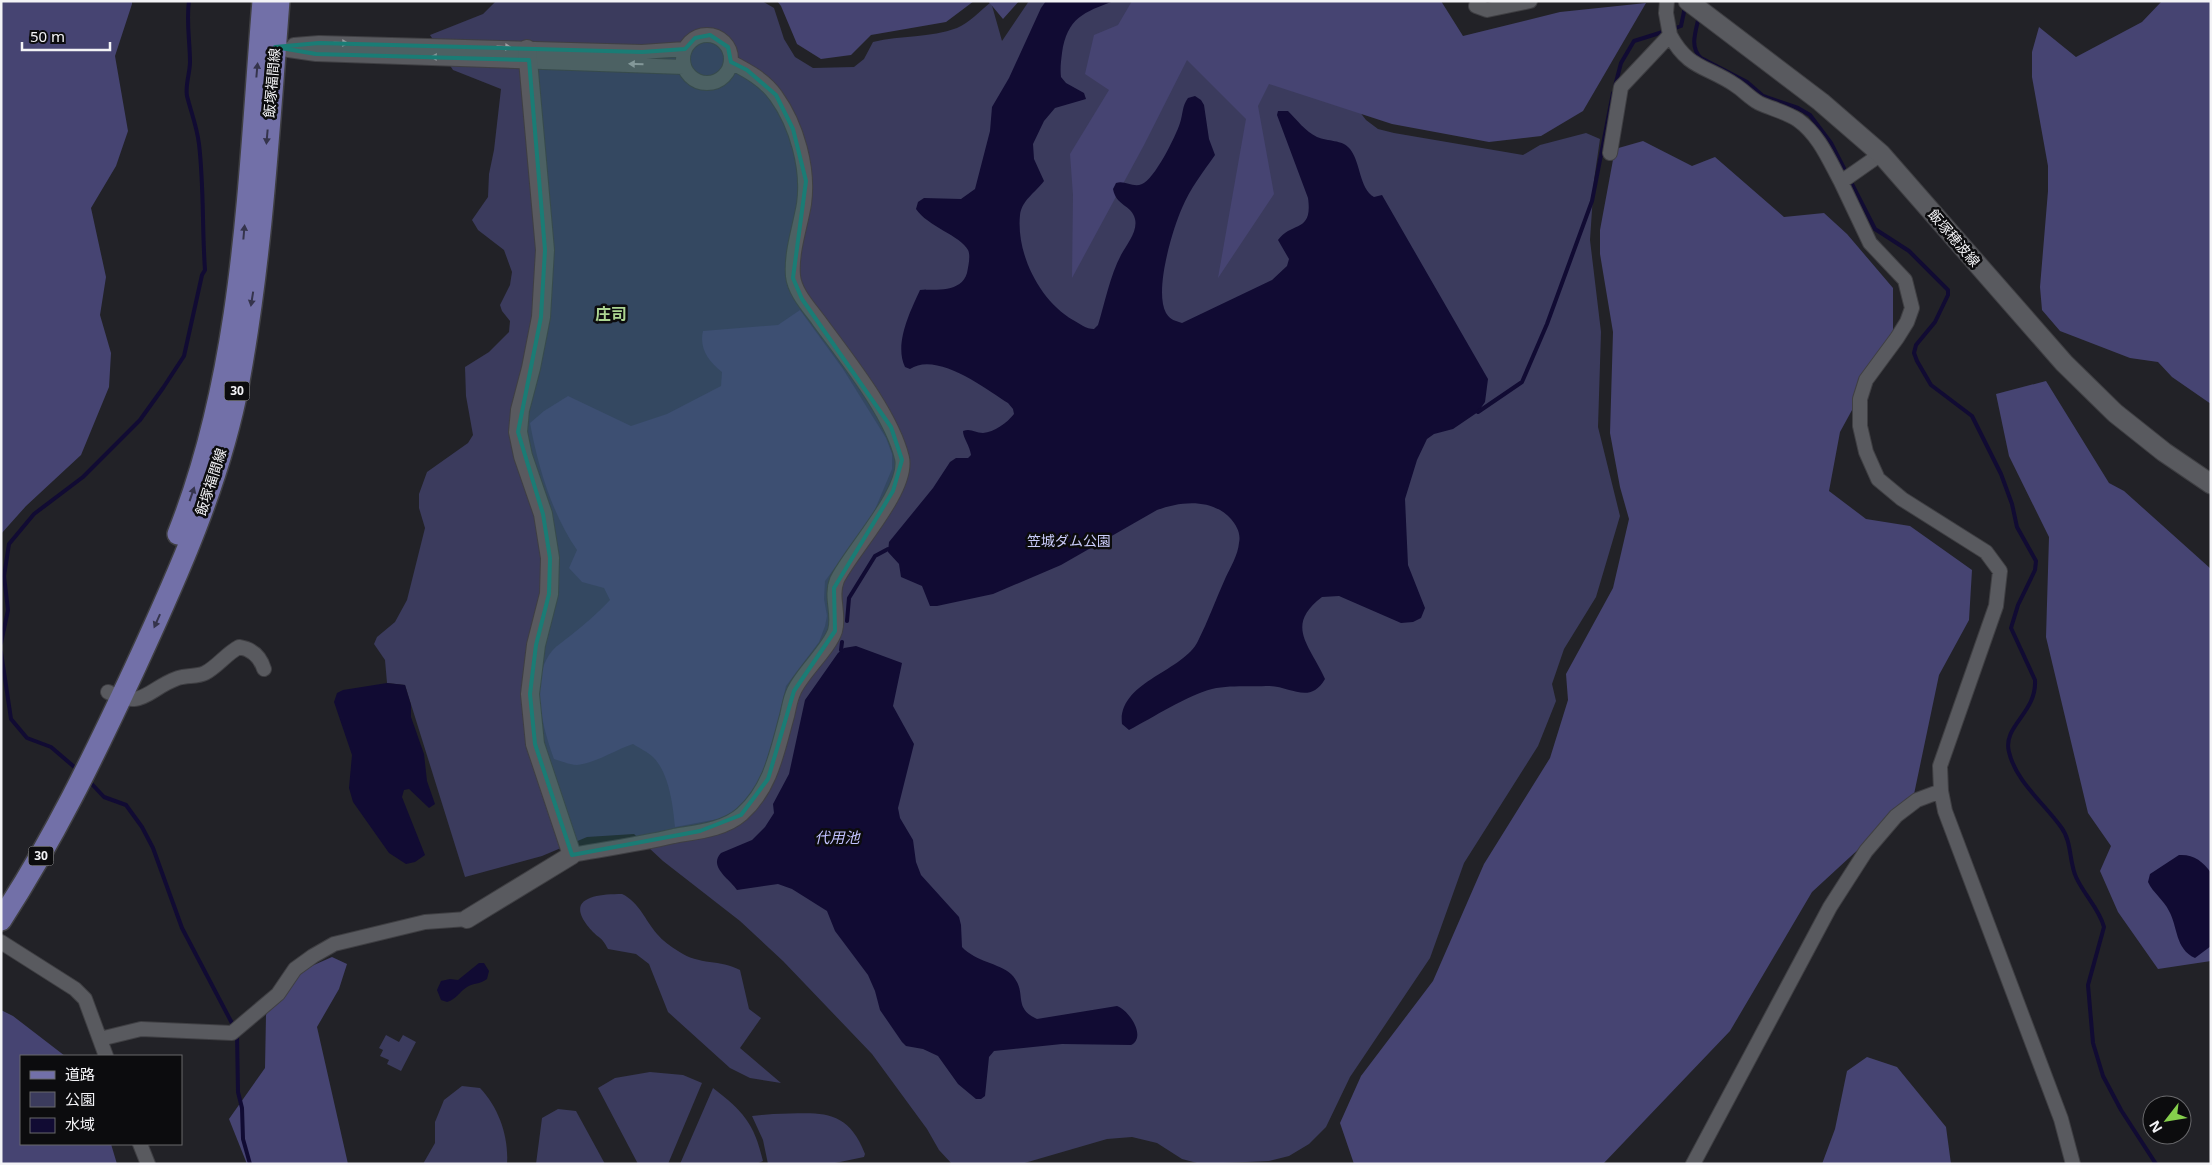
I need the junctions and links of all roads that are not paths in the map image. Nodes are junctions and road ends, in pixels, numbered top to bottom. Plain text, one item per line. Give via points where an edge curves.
1 (263, 1) edge
2 (279, 1) edge
3 (1530, 1) edge
4 (1667, 1) edge
5 (1688, 1) edge
6 (1476, 6) dead end
7 (1670, 35) junction
8 (267, 47) junction
9 (685, 49) junction
10 (528, 55) junction
11 (731, 62) junction
12 (684, 67) junction
13 (1610, 154) dead end
14 (1881, 154) junction
15 (1841, 182) junction
16 (2211, 484) edge
17 (264, 669) dead end
18 (114, 696) junction
19 (72, 785) junction
20 (1941, 790) junction
21 (572, 854) junction
22 (1, 895) edge
23 (467, 919) joint
24 (1, 920) edge
25 (1, 942) edge
26 (100, 1039) junction
27 (106, 1055) edge
28 (140, 1145) edge
29 (148, 1164) edge
30 (1693, 1164) edge
31 (2073, 1164) edge

1 - 8 main road, 飯塚福間線 / 30
2 - 8 main road, 飯塚福間線 / 30
3 - 6 street via 1487,10
4 - 7 street
5 - 14 main road, 飯塚穂波線 via 1821,102
7 - 13 street via 1621,87
7 - 15 street via 1683,55 1697,66 1734,84 1758,102 1798,120 1820,144
8 - 10 street via 316,54
8 - 18 main road, 飯塚福間線 / 30 via 255,278 239,382 211,490 157,621
9 - 10 street
9 - 11 street via 695,38 710,35 728,47
9 - 12 street
12 -> 10 street
10 - 21 street via 545,250 541,317 518,432 543,514 550,558 549,594 536,645 530,694 535,744
11 - 12 street via 720,79 708,83 695,79
11 - 21 street via 748,70 770,89 786,112 806,181 793,278 802,299 891,427 902,470 880,516 844,566 834,588 834,631 794,691 777,756 757,798 741,815 722,826 632,846
14 - 15 street
14 - 16 main road, 飯塚穂波線 via 2064,363 2114,413
15 - 20 street via 1870,243 1905,280 1912,308 1907,322 1863,389 1860,426 1866,452 1878,479 1902,499 1986,552 2000,571 1996,606 1940,766
17 - 18 street via 262,660 253,652 239,647 206,673 179,678 134,700
18 - 19 main road, 飯塚福間線 / 30
19 - 22 main road, 飯塚福間線 / 30 via 50,814
19 - 24 main road, 飯塚福間線 / 30 via 27,880
20 - 30 street via 1917,800 1896,816 1866,851 1830,907
20 - 31 street via 1945,811 2061,1119
21 - 23 street
23 - 26 street via 425,922 334,944 295,969 278,994 232,1033 141,1029
25 - 26 street via 75,988 85,999
26 - 27 street
28 - 29 street

